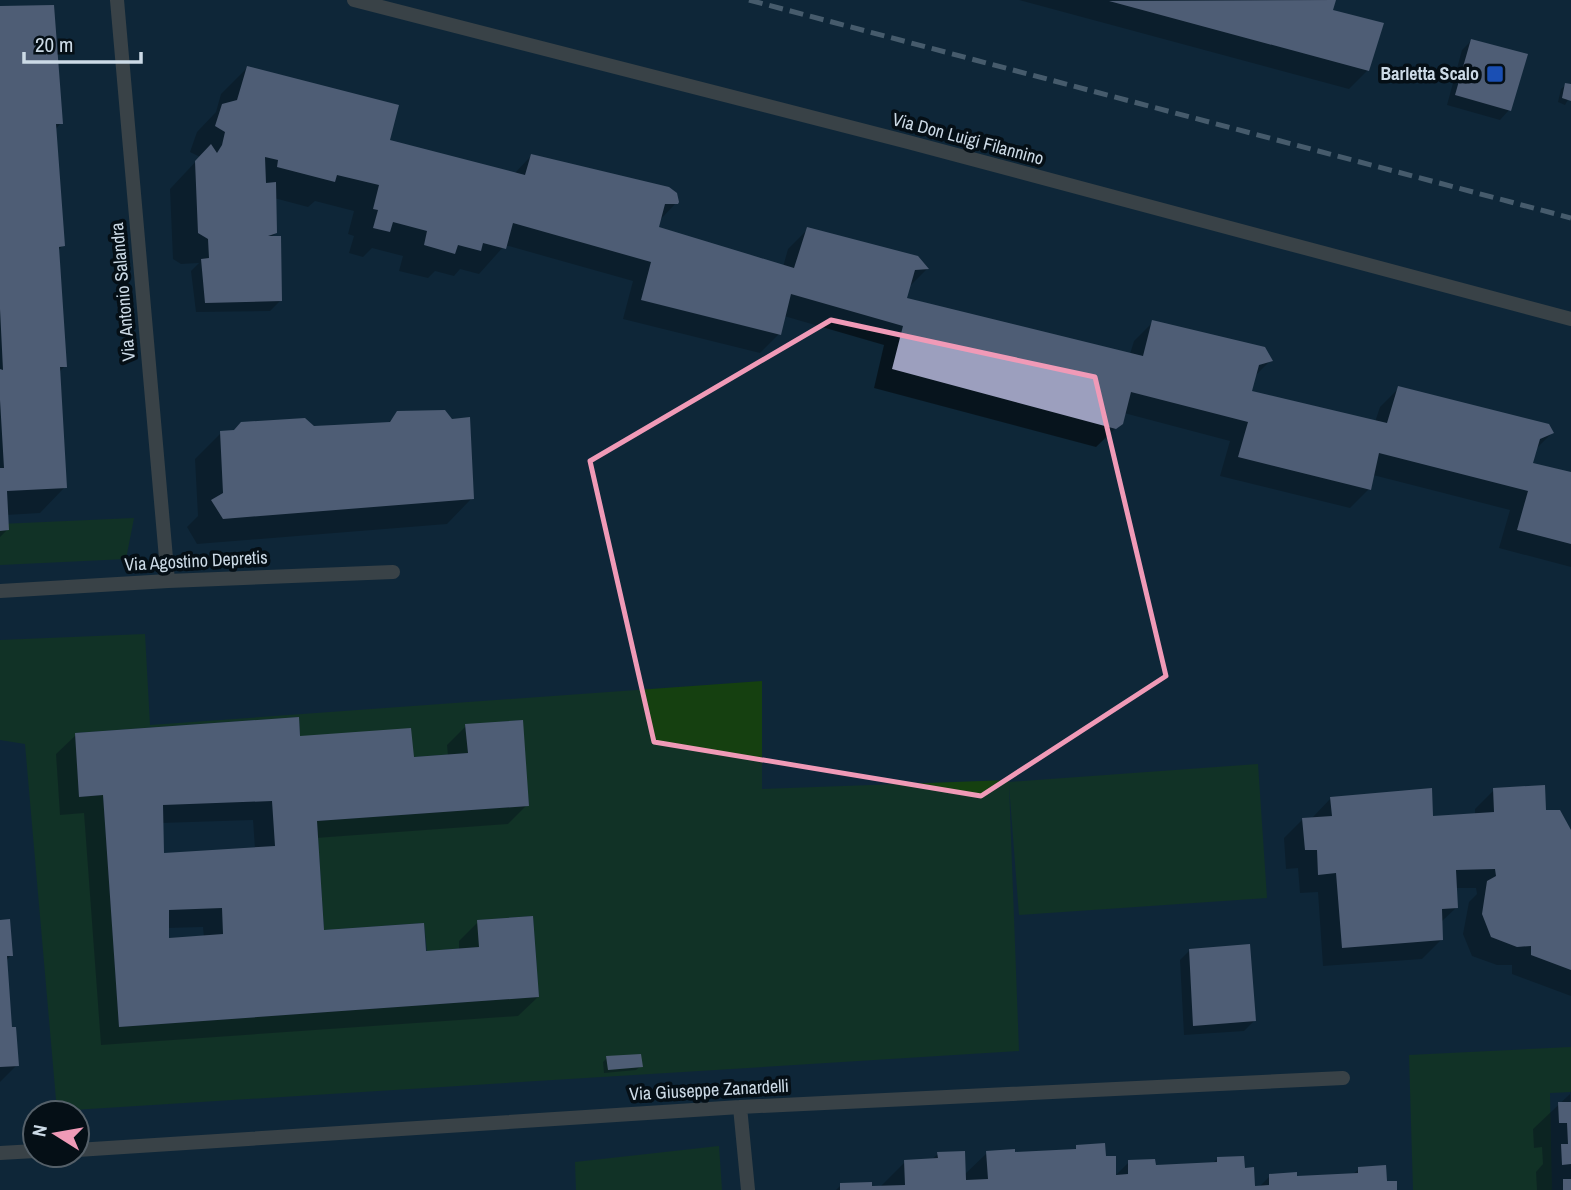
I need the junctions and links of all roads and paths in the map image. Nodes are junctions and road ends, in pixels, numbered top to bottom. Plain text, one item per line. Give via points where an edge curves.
1 (117, 0) edge
2 (354, 0) edge
3 (1571, 319) edge
4 (393, 572) dead end
5 (167, 581) junction
6 (0, 591) edge
7 (1343, 1078) dead end
8 (740, 1107) junction
9 (91, 1149) edge
10 (21, 1152) edge
11 (0, 1153) edge
12 (748, 1190) edge

1 - 5 street, Via Antonio Salandra
2 - 3 street, Via Don Luigi Filannino
4 - 5 street, Via Agostino Depretis
5 - 6 street, Via Agostino Depretis
7 - 8 street, Via Giuseppe Zanardelli
8 - 9 street, Via Giuseppe Zanardelli
8 - 12 street
10 - 11 street

